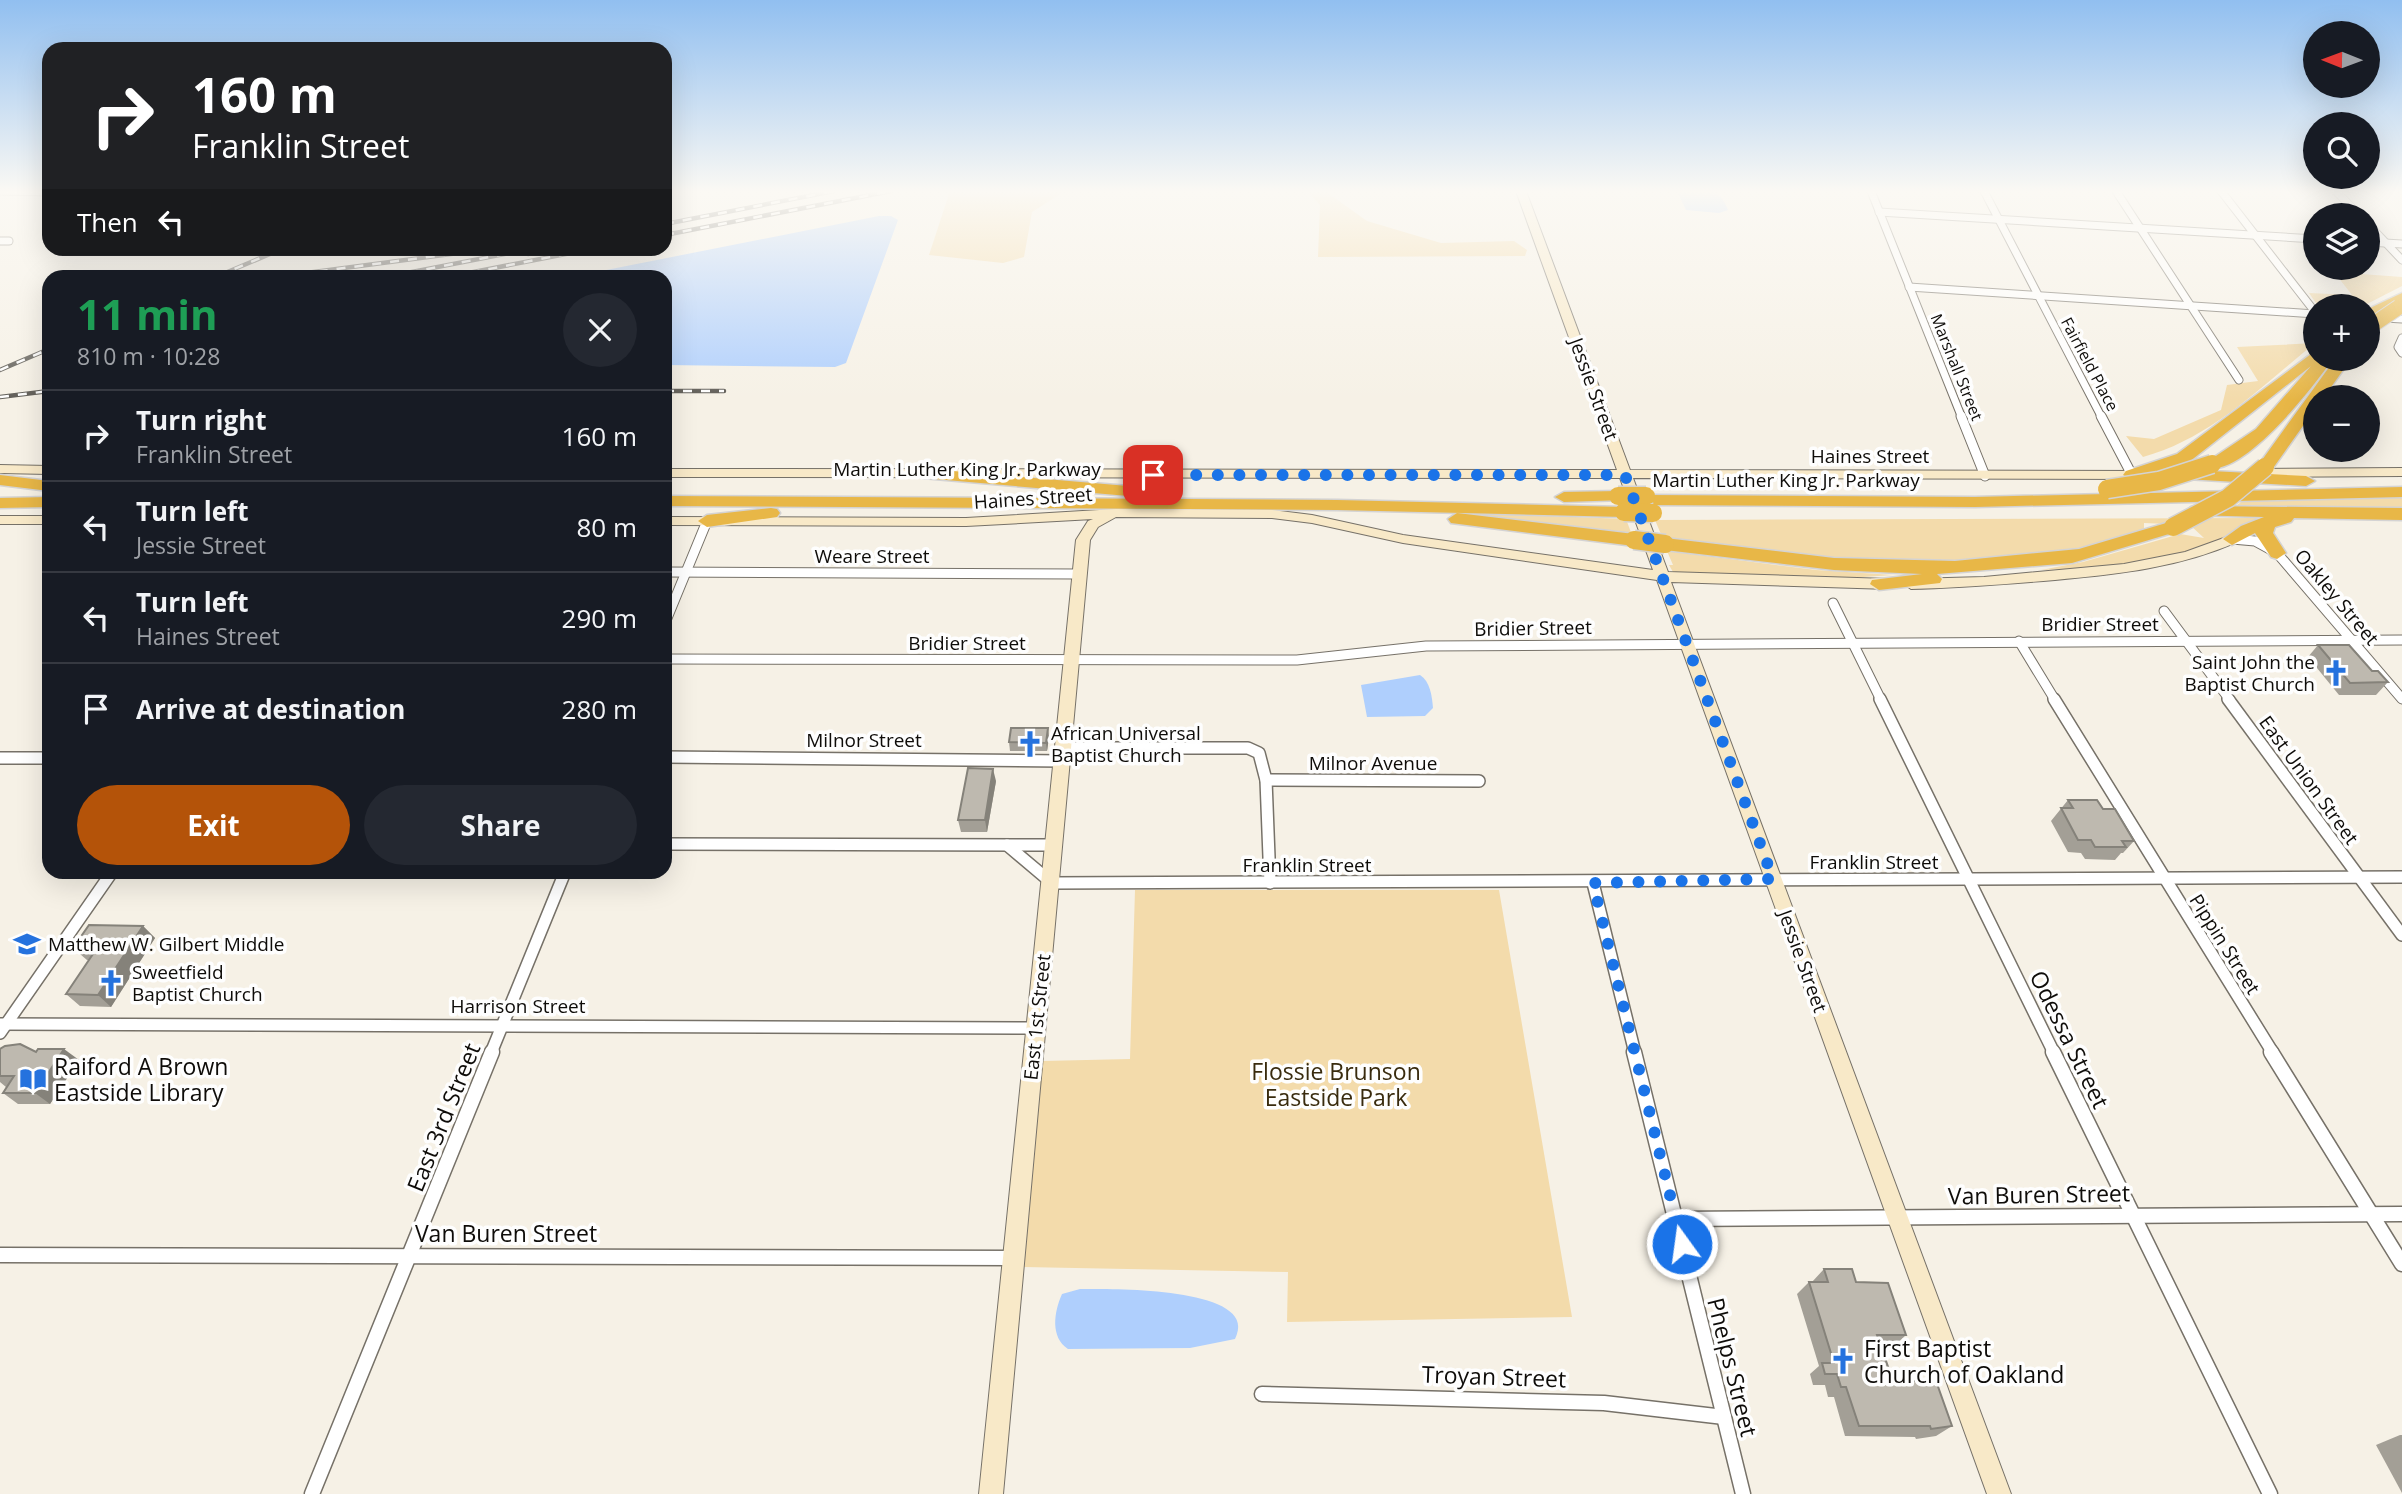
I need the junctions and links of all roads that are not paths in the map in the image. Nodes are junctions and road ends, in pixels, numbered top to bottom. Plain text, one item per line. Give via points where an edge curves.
1 (1547, 261) edge
2 (1898, 261) edge
3 (2021, 261) edge
4 (2161, 261) edge
5 (2275, 261) edge
6 (1909, 287) junction
7 (2039, 296) junction
8 (2303, 297) edge
9 (2190, 306) junction
10 (2401, 307) edge
11 (2380, 308) edge
12 (2303, 312) edge
13 (2380, 313) edge
14 (2380, 320) edge
15 (2402, 338) edge
16 (2402, 353) edge
17 (2303, 365) edge
18 (2315, 371) edge
19 (2239, 380) dead end
20 (2303, 416) edge
21 (0, 469) edge
22 (42, 470) edge
23 (2402, 472) edge
24 (672, 473) edge
25 (929, 474) junction
26 (1625, 475) junction
27 (2132, 475) junction
28 (2192, 475) junction
29 (1985, 476) junction
30 (0, 480) edge
31 (42, 485) edge
32 (42, 486) edge
33 (2402, 486) edge
34 (0, 487) edge
35 (672, 488) edge
36 (1128, 491) junction
37 (2402, 492) edge
38 (0, 497) edge
39 (42, 500) edge
40 (42, 500) edge
41 (672, 502) edge
42 (917, 502) junction
43 (1620, 502) junction
44 (0, 503) edge
45 (1649, 503) junction
46 (1336, 505) junction
47 (2347, 512) junction
48 (1116, 513) junction
49 (2402, 514) edge
50 (0, 520) edge
51 (42, 520) edge
52 (672, 521) edge
53 (707, 521) junction
54 (965, 522) junction
55 (2268, 522) junction
56 (2232, 539) junction
57 (1083, 540) junction
58 (2277, 553) junction
59 (2084, 554) junction
60 (672, 572) edge
61 (687, 572) junction
62 (1079, 573) junction
63 (1663, 576) junction
64 (1880, 584) junction
65 (1833, 603) dead end
66 (672, 607) edge
67 (2164, 611) dead end
68 (2402, 640) edge
69 (2020, 641) junction
70 (2186, 641) junction
71 (2352, 641) junction
72 (1852, 642) junction
73 (1686, 643) junction
74 (672, 659) edge
75 (1071, 661) junction
76 (2402, 699) edge
77 (1063, 754) junction
78 (672, 757) edge
79 (0, 758) edge
80 (42, 758) edge
81 (1266, 780) junction
82 (1479, 781) dead end
83 (672, 844) edge
84 (1007, 845) junction
85 (1055, 845) junction
86 (2360, 877) junction
87 (2402, 877) edge
88 (2165, 878) junction
89 (107, 879) edge
90 (562, 879) edge
91 (1773, 879) junction
92 (1968, 879) junction
93 (1052, 883) junction
94 (1270, 883) junction
95 (1593, 883) junction
96 (2402, 935) edge
97 (502, 1025) junction
98 (2, 1027) edge
99 (1036, 1028) junction
100 (2371, 1213) junction
101 (2402, 1214) edge
102 (2134, 1215) junction
103 (1676, 1219) junction
104 (1898, 1219) junction
105 (0, 1255) edge
106 (410, 1256) junction
107 (1013, 1258) junction
108 (2402, 1264) edge
109 (1262, 1394) dead end
110 (1724, 1417) junction
111 (312, 1494) edge
112 (991, 1494) edge
113 (1743, 1494) edge
114 (1998, 1494) edge
115 (2270, 1494) edge

1 - 26 street, Jessie Street
2 - 6 street, Marshall Street
3 - 7 street, Fairfield Place
4 - 9 street
5 - 8 street
6 - 7 street
6 - 29 street, Marshall Street
7 - 9 street
7 - 27 street, Fairfield Place
9 - 12 street
9 - 19 street
10 - 11 highway
10 - 13 street
10 - 14 highway, bridge
15 - 16 street via 2398,347
17 - 27 highway via 2183,458
18 - 45 highway, bridge via 2267,430 2244,449 2169,478 2107,488
20 - 59 highway, bridge via 2265,467 2228,498 2173,527
21 - 22 street
23 - 28 street, Haines Street
24 - 25 street, Haines Street
25 - 26 street, Haines Street
25 - 36 highway
26 - 29 street, Haines Street
26 - 63 street, Jessie Street
27 - 28 street, Haines Street
27 - 29 street, Haines Street
28 - 33 highway
30 - 31 highway
32 - 34 highway
35 - 36 highway, Martin Luther King Jr. Parkway
36 - 43 highway, Martin Luther King Jr. Parkway
37 - 45 highway, Martin Luther King Jr. Parkway via 1975,502
38 - 39 highway
40 - 44 highway
41 - 42 highway, Martin Luther King Jr. Parkway
42 - 46 highway, Martin Luther King Jr. Parkway
42 - 53 highway
43 - 45 highway, Martin Luther King Jr. Parkway, bridge
43 - 46 highway, Martin Luther King Jr. Parkway
45 - 47 highway, Martin Luther King Jr. Parkway via 1837,515
46 - 59 highway, bridge via 1801,560 1909,567 2018,563
47 - 49 highway, Martin Luther King Jr. Parkway
47 - 55 highway
48 - 54 street, Haines Street
48 - 57 street via 1093,524
48 - 63 street, Haines Street via 1288,515 1403,539
50 - 51 street
52 - 53 street, Haines Street
53 - 54 street, Haines Street
53 - 61 street
54 - 57 street via 1064,524 1077,528
55 - 56 highway
55 - 58 highway via 2264,533
56 - 58 street, Oakley Street via 2255,541
56 - 64 street, Haines Street via 2183,559 2136,568 1972,583
57 - 62 street, East 1st Street
58 - 71 street, Oakley Street
59 - 64 highway via 1977,575
60 - 61 street, Weare Street
61 - 62 street, Weare Street
61 - 66 street
62 - 75 street, East 1st Street
63 - 64 street, Haines Street
63 - 73 street, Jessie Street
65 - 72 street, Odessa Street
67 - 70 street, East Union Street
68 - 71 street, Bridier Street
69 - 70 street, Bridier Street
69 - 72 street, Bridier Street
69 - 88 street, Pippin Street
70 - 71 street, Bridier Street
70 - 86 street, East Union Street
71 - 76 street, Oakley Street
72 - 73 street, Bridier Street
72 - 92 street, Odessa Street
73 - 75 street, Bridier Street via 1426,646 1297,660
73 - 91 street, Jessie Street
74 - 75 street, Bridier Street
75 - 77 street, East 1st Street
77 - 78 street, Milnor Street
77 - 81 street, Milnor Street via 1248,748 1262,757
77 - 85 street, East 1st Street
79 - 80 street
81 - 82 street, Milnor Avenue
81 - 94 street
83 - 84 street
84 - 85 street
84 - 93 street
85 - 93 street, East 1st Street
86 - 87 street, Franklin Street
86 - 88 street, Franklin Street
86 - 96 street, East Union Street
88 - 92 street, Franklin Street
88 - 100 street, Pippin Street
89 - 98 street
90 - 97 street, East 3rd Street
91 - 92 street, Franklin Street
91 - 95 street, Franklin Street
91 - 104 street, Jessie Street
92 - 102 street, Odessa Street
93 - 94 street, Franklin Street
93 - 99 street, East 1st Street
94 - 95 street, Franklin Street
95 - 103 street, Phelps Street
97 - 98 street, Harrison Street
97 - 99 street, Harrison Street
97 - 106 street, East 3rd Street
99 - 107 street, East 1st Street
100 - 101 street, Van Buren Street
100 - 102 street, Van Buren Street
100 - 108 street, Pippin Street
102 - 104 street, Van Buren Street
102 - 115 street, Odessa Street
103 - 104 street, Van Buren Street
103 - 110 street, Phelps Street
104 - 114 street, Jessie Street
105 - 106 street, Van Buren Street
106 - 107 street, Van Buren Street
106 - 111 street, East 3rd Street
107 - 112 street, East 1st Street
109 - 110 street, Troyan Street via 1604,1403
110 - 113 street, Phelps Street

